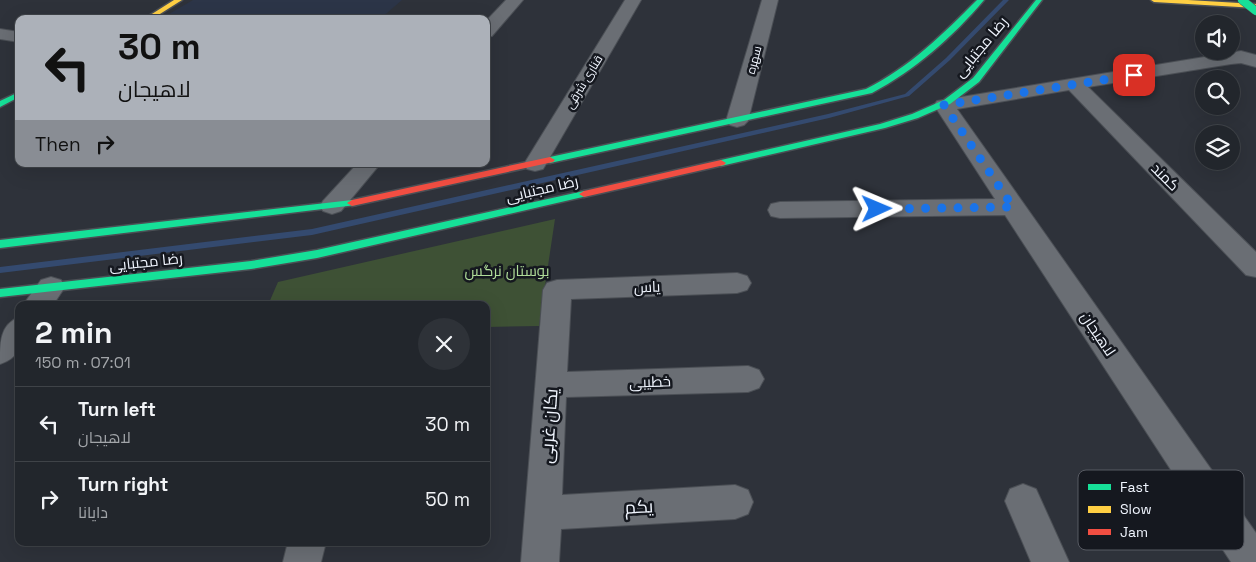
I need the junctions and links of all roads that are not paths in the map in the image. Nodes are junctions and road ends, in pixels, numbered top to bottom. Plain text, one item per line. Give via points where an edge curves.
1 (179, 0) edge
2 (515, 0) edge
3 (633, 0) edge
4 (770, 0) edge
5 (982, 0) edge
6 (1039, 0) edge
7 (1154, 0) edge
8 (1242, 0) edge
9 (1256, 6) edge
10 (1256, 11) edge
11 (154, 15) edge
12 (490, 28) edge
13 (0, 34) edge
14 (15, 36) edge
15 (1254, 60) edge
16 (1075, 85) junction
17 (15, 96) edge
18 (0, 104) edge
19 (944, 105) junction
20 (737, 121) junction
21 (535, 164) junction
22 (366, 167) edge
23 (332, 206) junction
24 (1013, 207) junction
25 (780, 210) dead end
26 (0, 244) edge
27 (1256, 268) edge
28 (737, 283) dead end
29 (557, 290) joint
30 (0, 293) edge
31 (44, 296) edge
32 (15, 333) edge
33 (0, 352) edge
34 (748, 379) dead end
35 (552, 386) junction
36 (1191, 470) edge
37 (1023, 501) dead end
38 (735, 502) dead end
39 (543, 513) junction
40 (306, 546) edge
41 (1244, 549) edge
42 (302, 562) edge
43 (540, 562) edge
44 (1050, 562) edge
45 (1253, 562) edge

1 - 11 main road
2 - 12 street
3 - 21 street, قناری شرقی
4 - 20 street, سهره
5 - 20 main road, رضا مجتبایی via 926,54 888,83 869,91
6 - 19 main road, رضا مجتبایی via 976,80
7 - 9 main road
8 - 10 main road, bridge
13 - 14 street
15 - 16 street via 1232,58
16 - 19 street
16 - 27 street, کمند
17 - 18 main road
19 - 24 street, لاهیجان
19 - 31 main road, رضا مجتبایی via 924,114 847,135 326,252
20 - 21 main road, رضا مجتبایی
21 - 23 main road, رضا مجتبایی
22 - 23 street
23 - 26 main road, رضا مجتبایی
24 - 25 street
24 - 36 street, لاهیجان
28 - 29 street, یاس
29 - 35 street, یکان غربی
30 - 31 main road, رضا مجتبایی
32 - 33 street
34 - 35 street, خطیبی
35 - 39 street, یکان غربی
37 - 44 street
38 - 39 street, یکم
39 - 43 street, یکان غربی
40 - 42 street
41 - 45 street, لاهیجان

